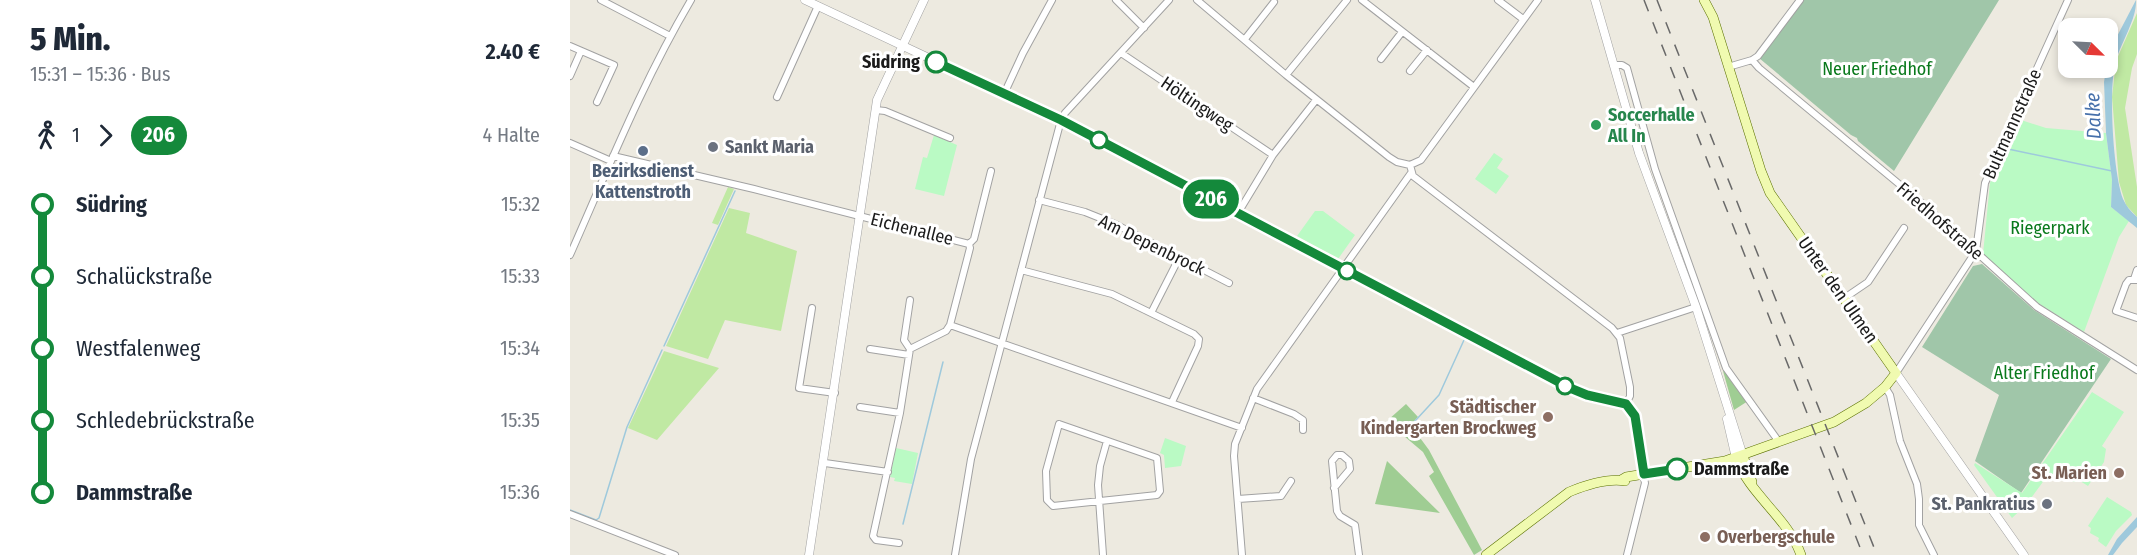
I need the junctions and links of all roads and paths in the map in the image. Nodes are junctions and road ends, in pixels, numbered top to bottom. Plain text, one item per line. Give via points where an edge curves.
1 (601, 0) edge
2 (691, 0) edge
3 (924, 0) edge
4 (1052, 0) edge
5 (1116, 0) edge
6 (1169, 0) edge
7 (1197, 0) edge
8 (1347, 0) edge
9 (1362, 0) edge
10 (1498, 0) edge
11 (1536, 0) edge
12 (1595, 0) edge
13 (1704, 0) edge
14 (1800, 0) edge
15 (2068, 0) edge
16 (812, 2) edge
17 (1274, 2) dead end
18 (1525, 17) junction
19 (1144, 28) junction
20 (1402, 32) junction
21 (670, 36) junction
22 (1245, 39) junction
23 (570, 46) edge
24 (902, 46) junction
25 (1426, 50) junction
26 (581, 51) junction
27 (1121, 53) junction
28 (1381, 59) dead end
29 (1752, 60) junction
30 (1615, 65) junction
31 (1728, 67) junction
32 (1410, 71) dead end
33 (1286, 75) junction
34 (570, 76) edge
35 (1474, 87) junction
36 (1004, 94) junction
37 (777, 97) dead end
38 (1316, 100) junction
39 (597, 102) dead end
40 (876, 110) junction
41 (1061, 120) junction
42 (950, 138) dead end
43 (570, 143) edge
44 (1273, 155) junction
45 (612, 158) junction
46 (1410, 165) junction
47 (991, 171) dead end
48 (1411, 173) junction
49 (1039, 200) junction
50 (1238, 213) junction
51 (860, 216) junction
52 (1904, 228) dead end
53 (969, 244) junction
54 (1976, 251) junction
55 (570, 255) edge
56 (1179, 258) junction
57 (1343, 268) junction
58 (1021, 270) junction
59 (2137, 270) edge
60 (2135, 280) edge
61 (1229, 283) dead end
62 (1843, 299) junction
63 (910, 300) dead end
64 (812, 308) dead end
65 (1696, 308) junction
66 (1151, 313) junction
67 (2137, 318) edge
68 (950, 325) junction
69 (1617, 333) junction
70 (1002, 344) junction
71 (870, 349) dead end
72 (909, 352) junction
73 (1726, 368) junction
74 (2137, 370) edge
75 (1716, 371) junction
76 (1896, 373) junction
77 (1885, 387) junction
78 (835, 393) junction
79 (1253, 398) junction
80 (1172, 402) junction
81 (1626, 404) junction
82 (860, 407) dead end
83 (900, 413) junction
84 (1242, 428) junction
85 (1303, 430) dead end
86 (1107, 441) junction
87 (1779, 442) junction
88 (1740, 457) junction
89 (825, 463) junction
90 (888, 472) junction
91 (1644, 476) junction
92 (1291, 481) dead end
93 (1334, 488) junction
94 (1238, 499) junction
95 (1099, 501) junction
96 (570, 514) edge
97 (899, 543) dead end
98 (675, 555) edge
99 (809, 555) edge
100 (955, 555) edge
101 (1103, 555) edge
102 (1242, 555) edge
103 (1359, 555) edge
104 (1486, 555) edge
105 (1627, 555) edge
106 (1801, 555) edge
107 (1934, 555) edge
108 (2024, 555) edge

1 - 21 street
2 - 21 street
3 - 24 street
4 - 36 street
5 - 19 street
6 - 19 street
7 - 22 street
8 - 33 street
9 - 20 street
10 - 18 street
11 - 18 street
12 - 30 street
13 - 31 main road, Unter den Ulmen
14 - 29 street
15 - 54 street, Bultmannstraße via 1985,183
16 - 24 street
16 - 37 street
17 - 22 street
18 - 35 street
19 - 27 street
20 - 25 street
20 - 28 street
21 - 45 street
22 - 33 street
23 - 26 street
24 - 36 street
24 - 40 street via 879,94
25 - 32 street
25 - 35 street
26 - 34 street
26 - 39 street via 614,65
27 - 41 street
27 - 44 street, Höltingweg
29 - 31 street
29 - 54 street, Friedhofstraße
30 - 65 street via 1640,153
30 - 73 street via 1627,68 1655,169
31 - 62 main road, Unter den Ulmen via 1770,193
33 - 38 street
35 - 46 street via 1421,160
36 - 41 street
38 - 44 street
38 - 46 street via 1389,157
40 - 42 street
40 - 51 street
41 - 49 street
41 - 50 street
43 - 45 street, Eichenallee
44 - 50 street
45 - 51 street, Eichenallee
45 - 55 street
46 - 48 street
47 - 53 street via 974,239
48 - 57 street
48 - 69 street
49 - 56 street, Am Depenbrock via 1115,224
49 - 58 street
50 - 57 street
51 - 53 street, Eichenallee
51 - 78 street
52 - 62 street via 1868,282
53 - 68 street, Eichenallee
54 - 74 street, Friedhofstraße via 2037,307
54 - 76 street, Bultmannstraße
56 - 61 street, Am Depenbrock
56 - 66 street
57 - 79 street
57 - 81 street via 1570,388
58 - 66 street via 1112,294
58 - 70 street
59 - 60 street
60 - 67 street via 2126,284 2116,311
62 - 76 main road, Unter den Ulmen
63 - 72 street via 904,340
64 - 78 street via 799,388
65 - 69 street
65 - 75 street
66 - 80 street via 1199,339
68 - 70 street
68 - 72 street via 946,331 914,345
69 - 81 street via 1630,388
70 - 80 street
70 - 100 street via 971,459
71 - 72 street
72 - 83 street
73 - 75 street
73 - 87 street
75 - 88 street
76 - 77 main road
76 - 108 street, Unter den Ulmen
77 - 87 main road via 1846,416
77 - 107 street via 1917,484 1919,525
78 - 89 street
79 - 84 street
79 - 85 street via 1294,414 1303,420
80 - 84 street
81 - 91 street via 1635,416
82 - 83 street
83 - 90 street
84 - 94 street via 1234,456
86 - 95 street via 1100,466
86 - 95 street via 1156,458 1160,491 1157,495
86 - 95 street via 1059,424 1046,471 1047,500 1053,506
87 - 88 main road
88 - 91 main road
88 - 106 main road via 1754,488 1796,540
89 - 90 street
89 - 99 street
90 - 97 street via 873,536 876,540
91 - 104 main road via 1569,492
91 - 105 street
92 - 94 street via 1281,496
93 - 93 street via 1332,460 1336,454 1349,461 1350,469
93 - 103 street via 1337,511 1355,525
94 - 102 street
95 - 101 street
96 - 98 street

